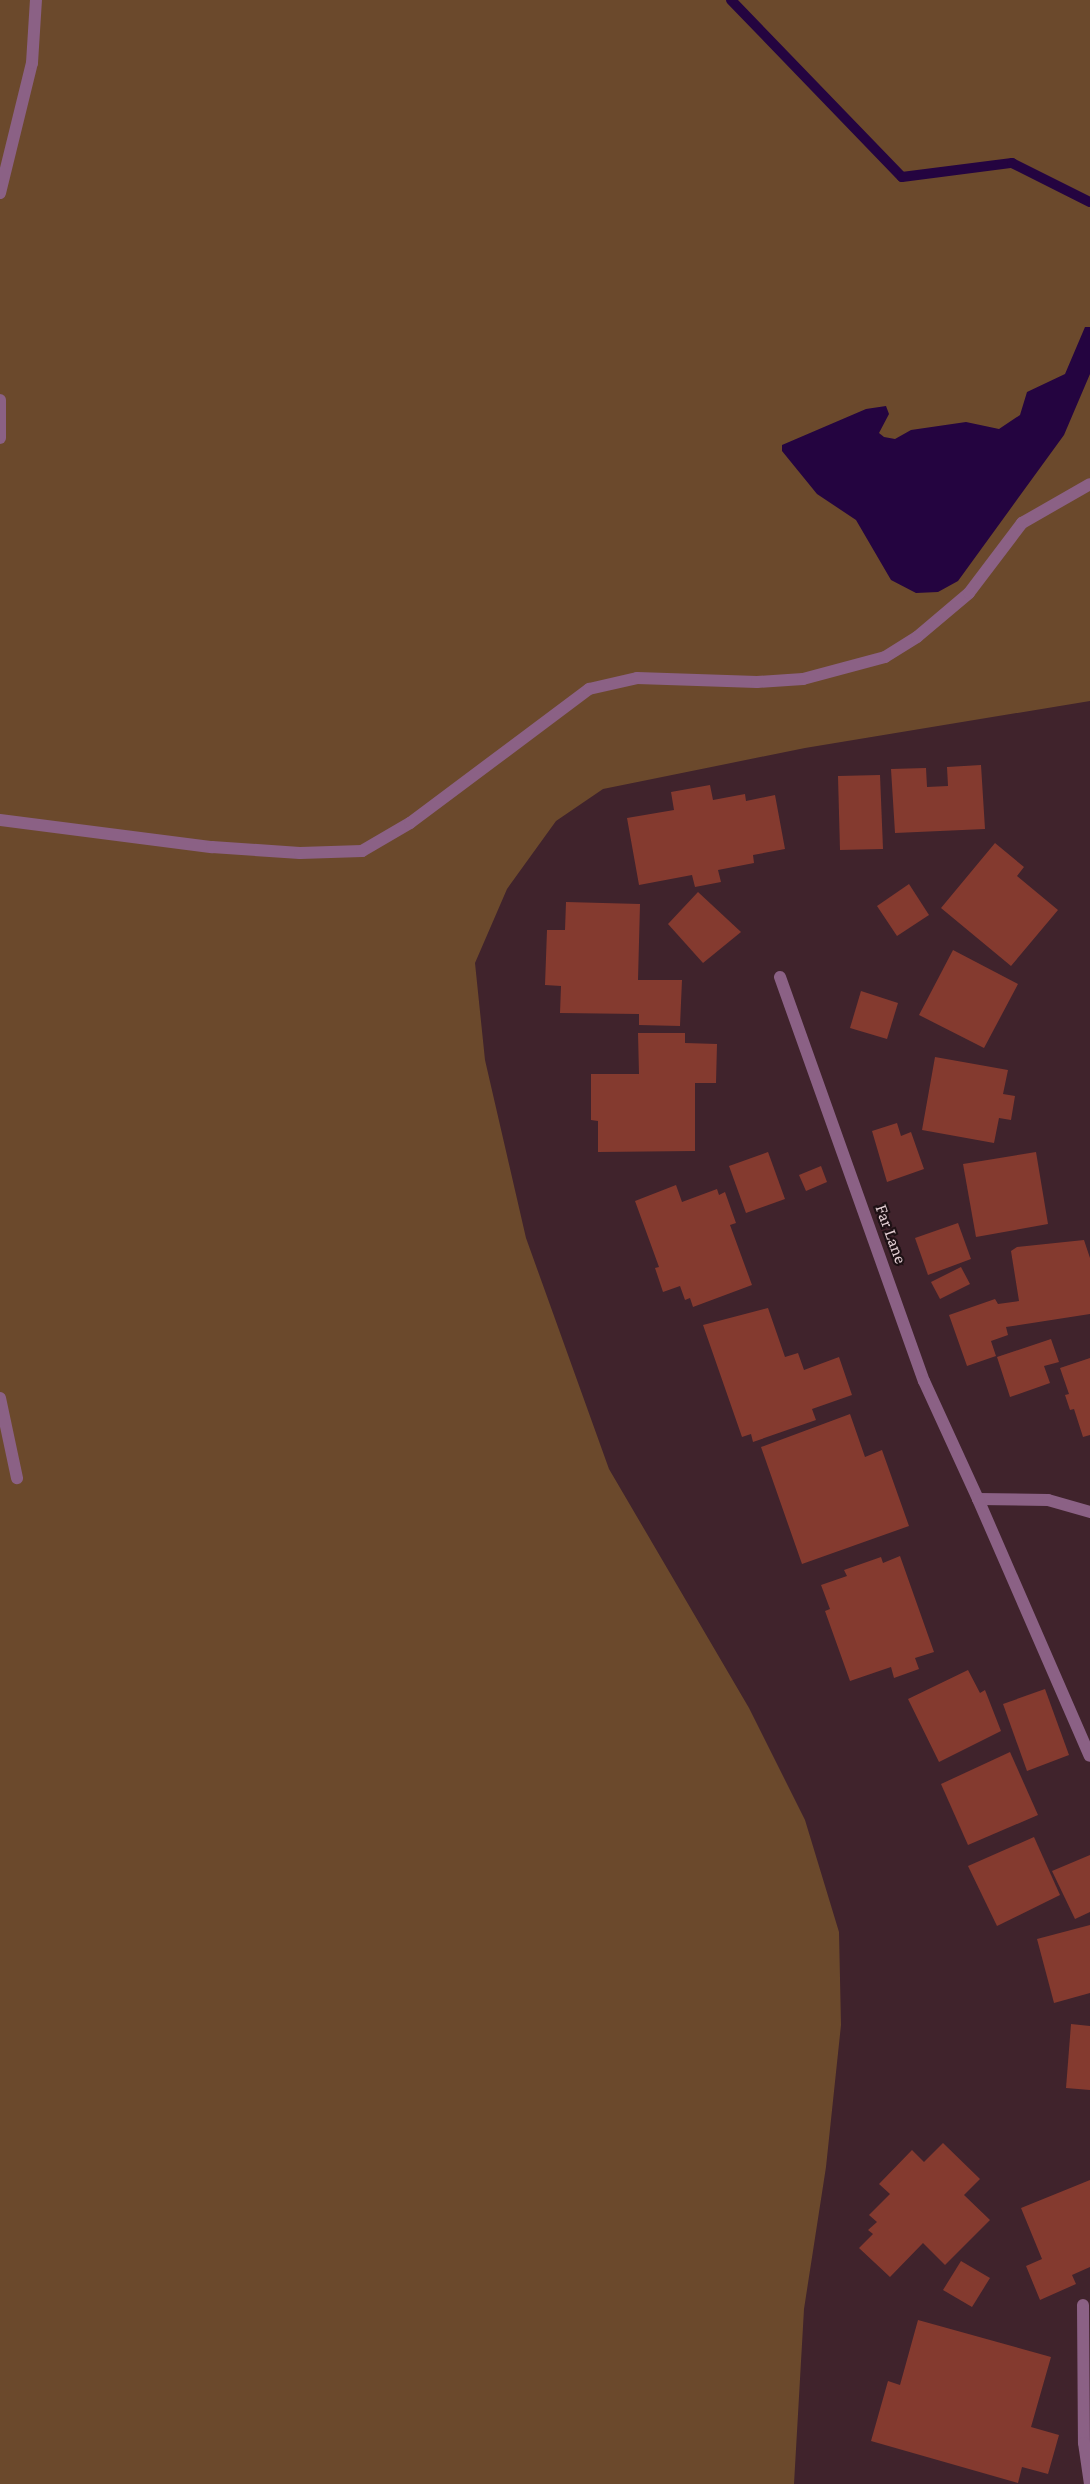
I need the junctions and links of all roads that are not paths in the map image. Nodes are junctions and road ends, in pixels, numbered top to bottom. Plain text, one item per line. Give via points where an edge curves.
1 (36, 0) edge
2 (0, 194) edge
3 (0, 400) edge
4 (0, 438) edge
5 (1090, 484) edge
6 (0, 820) edge
7 (780, 976) dead end
8 (0, 1398) edge
9 (17, 1478) dead end
10 (978, 1499) junction
11 (1090, 1512) edge
12 (1090, 1756) edge
13 (1083, 2305) dead end
14 (1090, 2484) edge

1 - 2 street via 32,63
3 - 4 street
5 - 6 street via 1022,523 969,593 918,637 885,657 803,679 757,682 637,678 589,689 410,823 362,851 300,853 212,847
7 - 10 street, Far Lane via 924,1381
8 - 9 street
10 - 11 street via 1048,1500
10 - 12 street, Far Lane
13 - 14 street via 1084,2443

